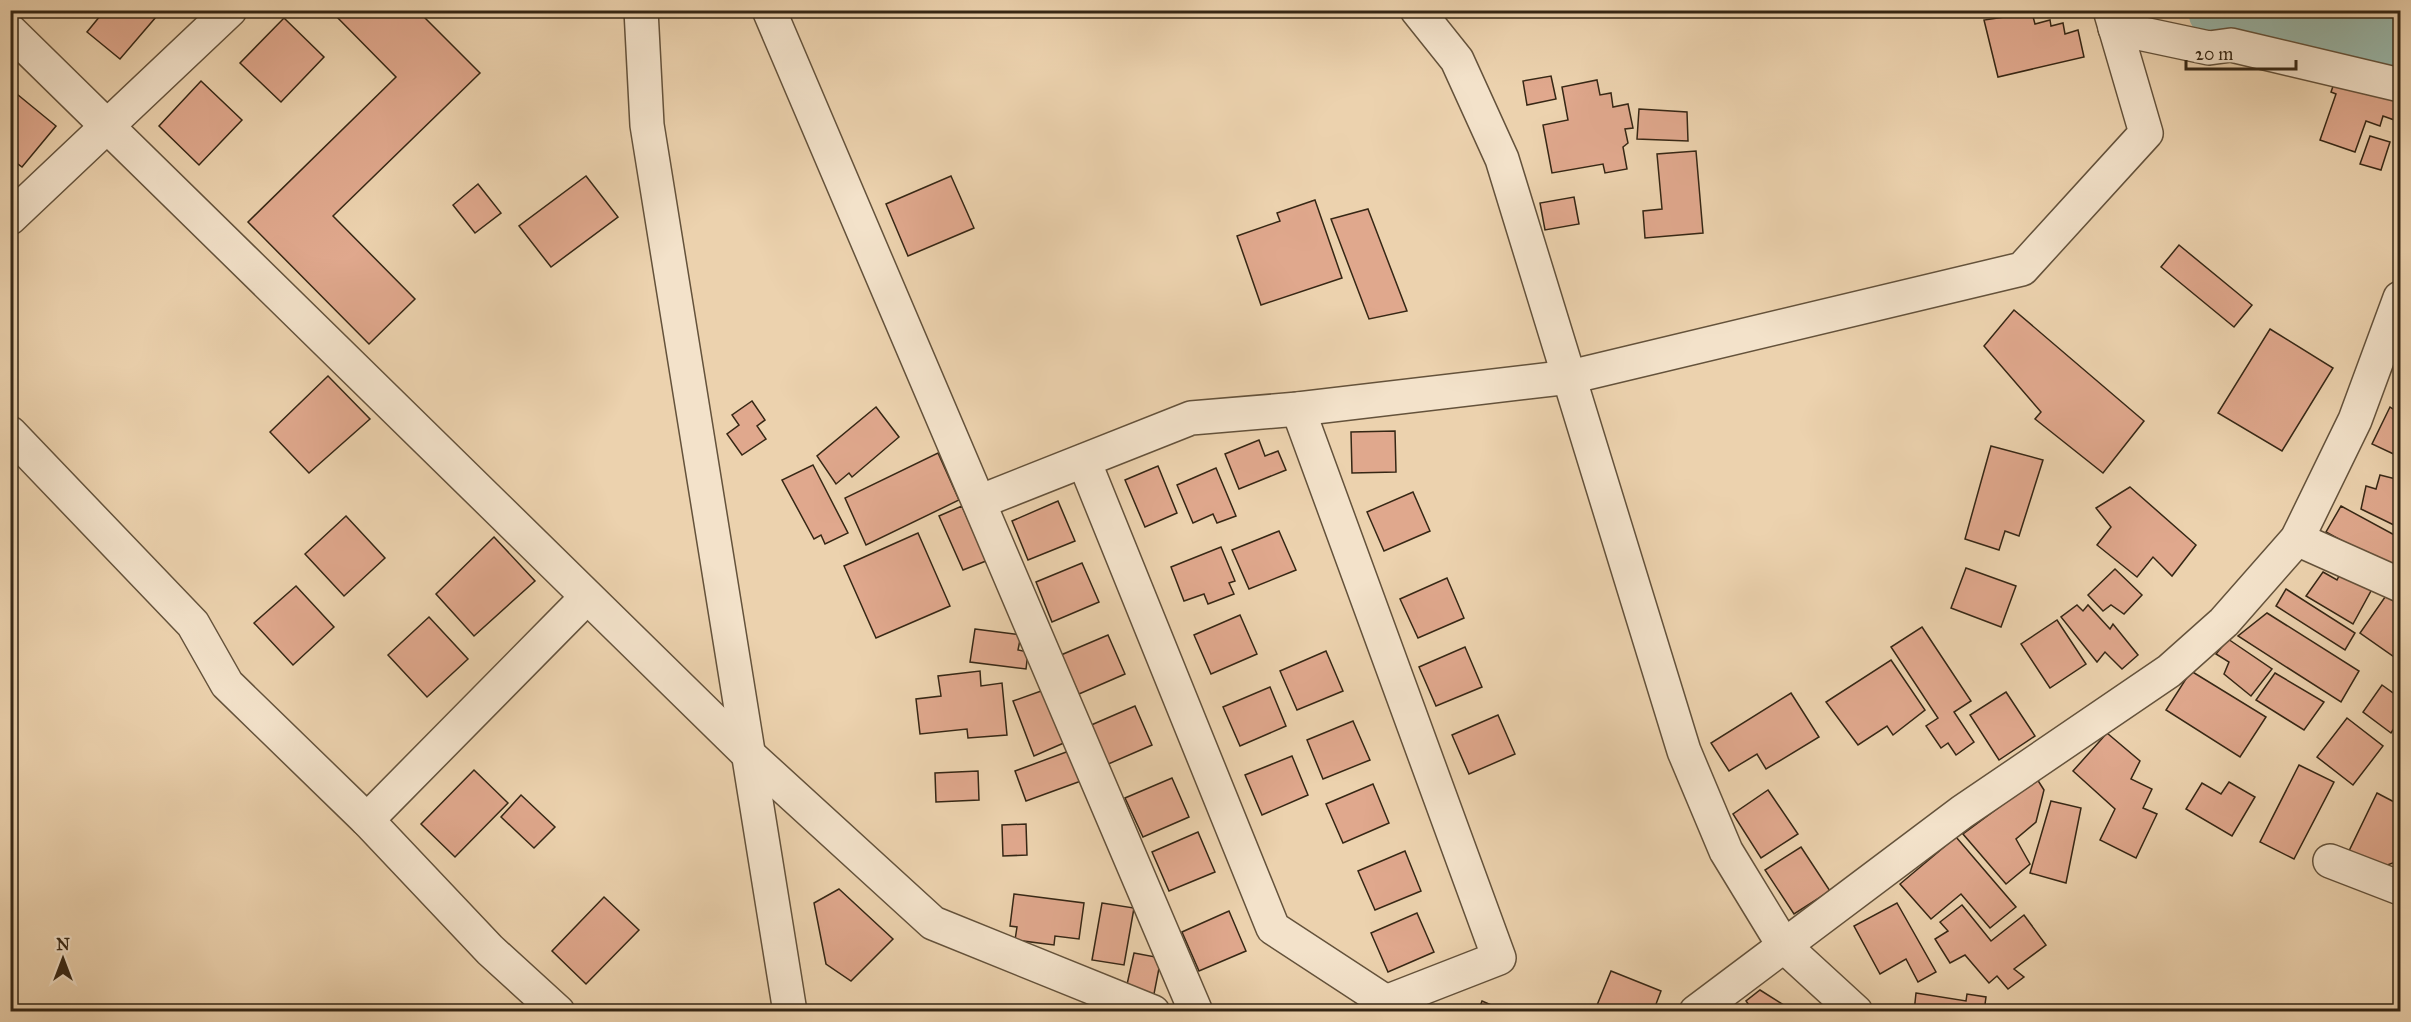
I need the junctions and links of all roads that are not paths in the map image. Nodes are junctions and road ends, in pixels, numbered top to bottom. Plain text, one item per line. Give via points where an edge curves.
1 (230, 10) edge
2 (640, 10) edge
3 (769, 10) edge
4 (1417, 10) edge
5 (2113, 19) edge
6 (10, 31) edge
7 (2400, 86) edge
8 (109, 126) junction
9 (10, 218) edge
10 (2400, 298) edge
11 (1570, 377) junction
12 (1298, 409) junction
13 (10, 433) edge
14 (1084, 460) junction
15 (979, 502) junction
16 (2297, 539) junction
17 (2400, 585) edge
18 (587, 597) junction
19 (748, 754) junction
20 (367, 820) junction
21 (2330, 861) dead end
22 (2400, 888) edge
23 (1784, 946) junction
24 (1383, 1007) edge
25 (558, 1011) edge
26 (790, 1011) edge
27 (1152, 1011) edge
28 (1196, 1011) edge
29 (1696, 1011) edge
30 (1856, 1011) edge

1 - 8 street
2 - 19 street via 647,125
3 - 15 street
4 - 11 street via 1457,60 1502,159
5 - 7 street via 2209,48 2231,45
5 - 11 street via 2146,133 2022,269
6 - 8 street
8 - 9 street
8 - 18 street
10 - 16 street via 2355,420
11 - 12 street
11 - 23 street via 1684,751 1726,852
12 - 14 street via 1191,418
12 - 24 street via 1499,958
13 - 20 street via 193,624 227,684
14 - 15 street
14 - 24 street via 1273,928
15 - 28 street
16 - 17 street
16 - 23 street via 2224,622 2169,671 1962,812
18 - 19 street
18 - 20 street
19 - 26 street
19 - 27 street via 933,923
20 - 25 street via 490,950
21 - 22 street
23 - 29 street
23 - 30 street

